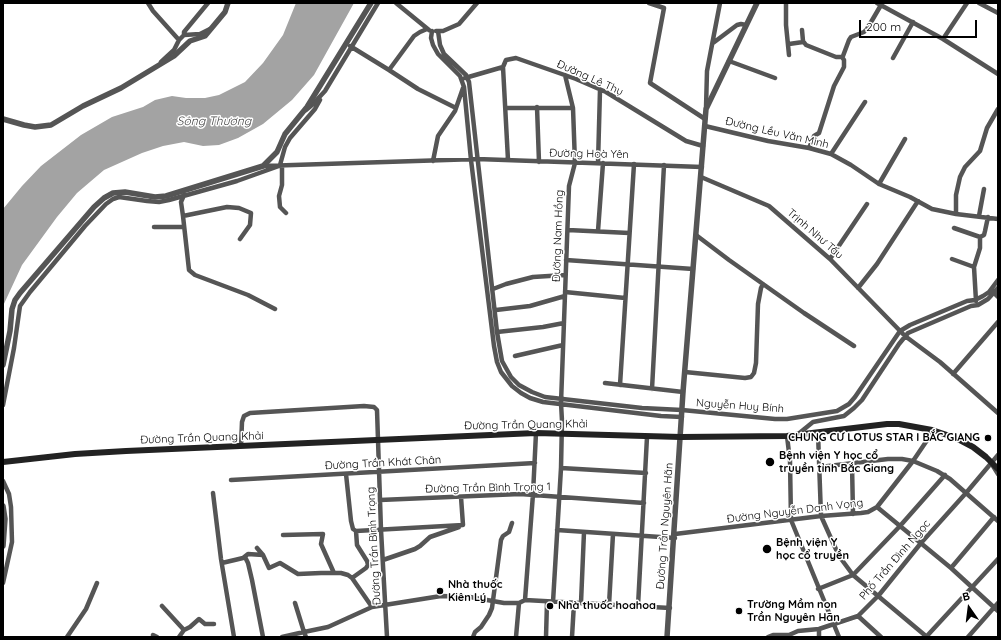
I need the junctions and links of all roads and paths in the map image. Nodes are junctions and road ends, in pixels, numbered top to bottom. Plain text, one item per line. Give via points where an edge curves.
1 (148, 3) edge
2 (208, 3) edge
3 (228, 3) edge
4 (371, 3) edge
5 (378, 3) edge
6 (396, 3) edge
7 (477, 3) edge
8 (649, 3) edge
9 (720, 3) edge
10 (757, 3) edge
11 (786, 3) edge
12 (968, 3) edge
13 (979, 3) edge
14 (879, 4) edge
15 (998, 13) edge
16 (913, 22) junction
17 (746, 25) junction
18 (211, 29) junction
19 (429, 30) junction
20 (802, 30) dead end
21 (438, 31) junction
22 (184, 36) junction
23 (943, 39) junction
24 (179, 40) junction
25 (803, 42) junction
26 (713, 43) junction
27 (789, 44) junction
28 (349, 45) junction
29 (789, 55) dead end
30 (842, 57) junction
31 (893, 58) dead end
32 (729, 61) junction
33 (160, 63) junction
34 (503, 67) junction
35 (389, 70) junction
36 (998, 74) edge
37 (565, 75) junction
38 (465, 78) junction
39 (775, 78) dead end
40 (464, 87) junction
41 (600, 90) junction
42 (325, 91) junction
43 (865, 102) dead end
44 (537, 107) junction
45 (456, 108) junction
46 (506, 108) junction
47 (573, 108) junction
48 (706, 109) junction
49 (998, 109) edge
50 (302, 112) junction
51 (3, 118) edge
52 (705, 118) junction
53 (705, 126) junction
54 (905, 139) dead end
55 (703, 146) junction
56 (809, 148) junction
57 (831, 154) junction
58 (474, 160) junction
59 (508, 160) junction
60 (433, 161) junction
61 (539, 162) junction
62 (575, 163) junction
63 (601, 163) junction
64 (634, 164) junction
65 (281, 165) junction
66 (664, 165) junction
67 (263, 166) junction
68 (702, 167) junction
69 (701, 177) junction
70 (879, 184) junction
71 (984, 189) dead end
72 (187, 190) junction
73 (182, 196) junction
74 (160, 197) junction
75 (169, 200) junction
76 (918, 201) junction
77 (867, 204) dead end
78 (286, 213) dead end
79 (956, 214) junction
80 (183, 216) junction
81 (979, 216) junction
82 (988, 217) junction
83 (998, 219) edge
84 (154, 227) dead end
85 (184, 228) junction
86 (954, 228) dead end
87 (568, 230) junction
88 (598, 231) junction
89 (629, 233) junction
90 (696, 235) junction
91 (980, 236) junction
92 (240, 239) dead end
93 (61, 244) junction
94 (830, 258) junction
95 (952, 259) dead end
96 (566, 260) junction
97 (57, 261) junction
98 (627, 265) junction
99 (657, 267) junction
100 (974, 267) junction
101 (693, 269) junction
102 (39, 270) junction
103 (565, 275) junction
104 (998, 280) edge
105 (763, 284) junction
106 (858, 288) junction
107 (998, 288) edge
108 (493, 289) junction
109 (998, 293) edge
110 (565, 294) junction
111 (625, 298) junction
112 (998, 298) edge
113 (975, 300) junction
114 (978, 305) junction
115 (275, 308) dead end
116 (496, 310) junction
117 (998, 322) edge
118 (564, 323) junction
119 (900, 331) junction
120 (498, 332) junction
121 (905, 336) junction
122 (563, 345) junction
123 (854, 346) dead end
124 (515, 356) dead end
125 (3, 365) edge
126 (685, 372) junction
127 (953, 374) junction
128 (605, 383) dead end
129 (620, 385) junction
130 (652, 389) junction
131 (683, 392) junction
132 (537, 397) junction
133 (561, 401) junction
134 (3, 405) edge
135 (998, 413) edge
136 (682, 414) junction
137 (934, 430) junction
138 (536, 433) junction
139 (562, 433) junction
140 (818, 433) junction
141 (787, 436) junction
142 (796, 436) junction
143 (647, 437) junction
144 (681, 438) junction
145 (378, 440) junction
146 (241, 446) junction
147 (998, 455) edge
148 (913, 461) junction
149 (3, 462) edge
150 (535, 463) junction
151 (991, 463) junction
152 (852, 464) junction
153 (998, 466) edge
154 (820, 467) junction
155 (561, 468) junction
156 (998, 469) edge
157 (379, 472) junction
158 (646, 473) junction
159 (346, 474) junction
160 (998, 474) edge
161 (945, 475) junction
162 (231, 480) dead end
163 (3, 481) edge
164 (213, 492) dead end
165 (966, 493) junction
166 (534, 494) junction
167 (560, 496) junction
168 (461, 497) junction
169 (380, 500) junction
170 (644, 502) junction
171 (3, 506) edge
172 (877, 507) junction
173 (853, 514) junction
174 (821, 516) junction
175 (994, 517) junction
176 (791, 520) junction
177 (998, 521) edge
178 (512, 523) dead end
179 (463, 525) junction
180 (900, 526) junction
181 (381, 530) junction
182 (557, 530) junction
183 (356, 531) junction
184 (584, 532) junction
185 (613, 534) junction
186 (283, 535) dead end
187 (641, 536) junction
188 (674, 536) junction
189 (921, 543) junction
190 (3, 546) edge
191 (257, 548) dead end
192 (263, 555) junction
193 (244, 557) junction
194 (998, 559) edge
195 (383, 560) junction
196 (222, 563) junction
197 (951, 568) junction
198 (334, 573) junction
199 (853, 575) junction
200 (352, 578) junction
201 (3, 583) edge
202 (98, 583) dead end
203 (972, 587) junction
204 (818, 589) junction
205 (878, 595) junction
206 (525, 600) junction
207 (493, 602) junction
208 (547, 602) junction
209 (553, 602) junction
210 (295, 603) dead end
211 (519, 603) junction
212 (574, 603) junction
213 (581, 603) junction
214 (998, 603) edge
215 (386, 604) junction
216 (609, 605) junction
217 (162, 606) dead end
218 (638, 606) junction
219 (372, 607) junction
220 (670, 608) junction
221 (994, 608) junction
222 (998, 612) edge
223 (858, 616) junction
224 (214, 624) dead end
225 (833, 624) junction
226 (819, 629) junction
227 (184, 630) junction
228 (305, 634) edge
229 (789, 636) edge
230 (67, 637) edge
231 (179, 637) edge
232 (234, 637) edge
233 (263, 637) edge
234 (282, 637) edge
235 (388, 637) edge
236 (473, 637) edge
237 (516, 637) edge
238 (546, 637) edge
239 (572, 637) edge
240 (667, 637) edge
241 (768, 637) edge
242 (819, 637) edge
243 (839, 637) edge
244 (881, 637) edge
245 (926, 637) edge
246 (968, 637) edge

1 - 24 street
2 - 22 street via 184,32
3 - 18 street via 225,12
4 - 28 street
5 - 28 street
6 - 19 street
7 - 21 street via 458,24
8 - 52 street via 664,8 650,83
9 - 26 street
10 - 17 street, Đường Trần Nguyên Hãn
11 - 27 street
12 - 23 street
13 - 15 street
14 - 16 street
14 - 30 street via 867,29 851,37
16 - 23 street
16 - 31 street
17 - 26 street via 737,25
17 - 32 street, Đường Trần Nguyên Hãn
18 - 22 street via 200,34
18 - 33 street via 205,36 190,41 174,56
19 - 21 street
19 - 35 street via 414,36
19 - 38 street via 438,54
20 - 25 street
21 - 38 street via 444,54
22 - 24 street
23 - 36 street
24 - 33 street via 174,50
25 - 27 street
25 - 30 street via 836,57
26 - 48 street via 708,71
27 - 29 street
28 - 35 street
28 - 42 street
28 - 50 street
30 - 56 street via 844,67 834,86 819,133 814,136
32 - 39 street
32 - 48 street, Đường Trần Nguyên Hãn
33 - 51 street via 121,88 51,125 35,127
34 - 37 street, Đường Lê Thụ via 506,60 516,58
34 - 38 street, Đường Lê Thụ
34 - 46 street
35 - 45 street
37 - 41 street, Đường Lê Thụ
37 - 47 street, Đường Nam Hồng
38 - 40 street
38 - 58 street via 470,88
40 - 45 street
40 - 58 street
41 - 55 street, Đường Lê Thụ via 686,141
41 - 63 street
42 - 50 street via 312,106
42 - 65 street via 315,109 290,138
43 - 57 street
44 - 46 street
44 - 47 street
44 - 61 street
45 - 60 street via 438,136
46 - 59 street
47 - 62 street, Đường Nam Hồng
48 - 52 street, Đường Trần Nguyên Hãn
49 - 79 street via 987,128 980,151 965,167 960,177 956,195
50 - 67 street via 285,134 277,152
52 - 53 street, Đường Trần Nguyên Hãn
53 - 55 street, Đường Trần Nguyên Hãn
53 - 56 street, Đường Lều Văn Minh
54 - 70 street
55 - 68 street, Đường Trần Nguyên Hãn
56 - 57 street, Đường Lều Văn Minh
57 - 70 street, Đường Lều Văn Minh
58 - 59 street, Đường Hoà Yên
58 - 60 street, Đường Hoà Yên
58 - 108 street
58 - 132 street via 497,362 512,386 521,393
59 - 61 street, Đường Hoà Yên
60 - 65 street, Đường Hoà Yên
61 - 62 street, Đường Hoà Yên
62 - 63 street, Đường Hoà Yên
62 - 87 street, Đường Nam Hồng via 569,186
63 - 64 street, Đường Hoà Yên
63 - 88 street
64 - 66 street, Đường Hoà Yên
64 - 89 street
65 - 67 street, Đường Hoà Yên
65 - 73 street
65 - 78 street via 280,207
66 - 68 street, Đường Hoà Yên
66 - 99 street
67 - 72 street
68 - 69 street, Đường Trần Nguyên Hãn
69 - 90 street, Đường Trần Nguyên Hãn
69 - 94 street, Trịnh Như Tấu via 769,206
70 - 76 street, Đường Lều Văn Minh
71 - 81 street
72 - 73 street
72 - 74 street
73 - 75 street
73 - 80 street
74 - 75 street
74 - 93 street via 125,192 113,193 94,207
75 - 97 street via 160,202 119,197 113,199 98,212
76 - 79 street, Đường Lều Văn Minh via 932,209
76 - 106 street via 877,264
77 - 94 street
79 - 81 street, Đường Lều Văn Minh
80 - 85 street
80 - 92 street via 220,208 239,208 251,213 250,226
81 - 82 street, Đường Lều Văn Minh
82 - 83 street, Đường Lều Văn Minh
82 - 91 street via 984,235
84 - 85 street
85 - 115 street via 189,270 195,275 248,294
86 - 91 street
87 - 88 street
87 - 96 street, Đường Nam Hồng
88 - 89 street
89 - 98 street
90 - 101 street, Đường Trần Nguyên Hãn
90 - 105 street
91 - 100 street via 980,248
93 - 97 street
93 - 102 street
94 - 106 street, Trịnh Như Tấu
95 - 100 street
96 - 98 street
96 - 103 street, Đường Nam Hồng
97 - 102 street
97 - 134 street via 20,306
98 - 99 street
98 - 111 street
99 - 101 street
99 - 130 street
100 - 113 street
101 - 126 street, Đường Trần Nguyên Hãn
102 - 125 street via 15,300
103 - 108 street via 533,277
103 - 110 street, Đường Nam Hồng
104 - 113 street via 989,292
105 - 123 street
105 - 126 street via 758,304 754,373 745,378
106 - 119 street, Trịnh Như Tấu
107 - 114 street
108 - 116 street
109 - 112 street
110 - 111 street
110 - 116 street via 530,306
110 - 118 street, Đường Nam Hồng
111 - 129 street
113 - 114 street
113 - 119 street via 967,301
114 - 121 street via 914,330
116 - 120 street
117 - 127 street
118 - 120 street via 543,328
118 - 122 street, Đường Nam Hồng
119 - 121 street, Trịnh Như Tấu
119 - 136 street, Nguyễn Huy Bính via 856,397 837,411 787,419
120 - 132 street via 502,361 511,377
121 - 127 street, Trịnh Như Tấu
121 - 142 street via 854,408 844,416 813,422
122 - 124 street
122 - 133 street, Đường Nam Hồng
126 - 131 street, Đường Trần Nguyên Hãn
127 - 135 street, Trịnh Như Tấu
128 - 129 street
129 - 130 street
130 - 131 street
131 - 136 street, Đường Trần Nguyên Hãn
132 - 133 street, Nguyễn Huy Bính
133 - 136 street, Nguyễn Huy Bính via 655,415
133 - 139 street, Đường Nam Hồng
136 - 144 street, Đường Trần Nguyên Hãn
137 - 140 main road, Đường Trần Quang Khải via 887,424
137 - 148 street
137 - 151 main road, Đường Trần Quang Khải via 965,442
138 - 139 main road, Đường Trần Quang Khải
138 - 145 main road, Đường Trần Quang Khải
138 - 150 street
139 - 143 main road, Đường Trần Quang Khải
139 - 155 street, Đường Nam Hồng
140 - 142 main road, Đường Trần Quang Khải
140 - 154 street
141 - 142 main road, Đường Trần Quang Khải
141 - 144 main road, Đường Trần Quang Khải
141 - 176 street
143 - 144 main road, Đường Trần Quang Khải
143 - 158 street
144 - 188 street, Đường Trần Nguyên Hãn
145 - 146 main road, Đường Trần Quang Khải
145 - 146 street, Đường Trần Bình Trọng via 377,410 364,406 250,413 244,416 242,422
145 - 157 street, Đường Trần Bình Trọng
146 - 149 main road, Đường Trần Quang Khải via 75,454
147 - 151 street, Phố Trần Đình Ngọc
148 - 152 street via 888,459
148 - 161 street
148 - 172 street
150 - 157 street, Đường Trần Khát Chân
150 - 166 street
151 - 153 street, Đường Trần Quang Khải
151 - 156 main road
151 - 160 street, Đường Trần Quang Khải
151 - 165 street, Phố Trần Đình Ngọc
152 - 154 street
152 - 173 street
154 - 174 street
155 - 158 street
155 - 167 street, Đường Nam Hồng
157 - 159 street, Đường Trần Khát Chân
157 - 169 street, Đường Trần Bình Trọng
158 - 170 street
159 - 162 street, Đường Trần Khát Chân
159 - 183 street via 351,521
161 - 165 street
161 - 180 street
163 - 201 street via 9,494 12,542
164 - 196 street
165 - 175 street
165 - 189 street, Phố Trần Đình Ngọc
166 - 167 street, Đường Trần Bình Trọng 1
166 - 168 street, Đường Trần Bình Trọng 1
166 - 206 street
167 - 170 street, Đường Trần Bình Trọng 1
167 - 182 street, Đường Nam Hồng
168 - 169 street, Đường Trần Bình Trọng 1
168 - 179 street
169 - 181 street, Đường Trần Bình Trọng
170 - 187 street
171 - 190 street
172 - 173 street, Đường Nguyễn Danh Vọng via 868,512
172 - 180 street, Đường Nguyễn Danh Vọng
173 - 174 street, Đường Nguyễn Danh Vọng
174 - 176 street, Đường Nguyễn Danh Vọng
174 - 199 street via 839,556
175 - 177 street
175 - 197 street
176 - 188 street, Đường Nguyễn Danh Vọng
176 - 204 street
178 - 207 street via 502,540
179 - 181 street
179 - 195 street via 430,537 415,549
180 - 189 street, Đường Nguyễn Danh Vọng
180 - 199 street
181 - 183 street
181 - 195 street, Đường Trần Bình Trọng
182 - 184 street, Đường Nguyễn Danh Vọng
182 - 209 street, Đường Nam Hồng
183 - 200 street via 357,545 368,565
184 - 185 street, Đường Nguyễn Danh Vọng
184 - 213 street
185 - 187 street, Đường Nguyễn Danh Vọng
185 - 216 street
186 - 198 street via 323,534 321,544
187 - 188 street, Đường Nguyễn Danh Vọng
187 - 218 street
188 - 220 street, Đường Trần Nguyên Hãn
189 - 197 street, Đường Nguyễn Danh Vọng
189 - 205 street, Phố Trần Đình Ngọc
191 - 192 street
192 - 193 street via 248,554
192 - 198 street via 269,568 280,563 298,574
193 - 196 street
193 - 233 street via 248,563
194 - 203 street
195 - 215 street, Đường Trần Bình Trọng
196 - 232 street
197 - 203 street, Đường Nguyễn Danh Vọng
198 - 200 street
199 - 204 street
199 - 205 street
200 - 219 street
202 - 230 street via 86,609
203 - 221 street, Đường Nguyễn Danh Vọng
203 - 245 street
204 - 225 street
205 - 223 street, Phố Trần Đình Ngọc
205 - 245 street
206 - 208 street
206 - 211 street
207 - 211 street
207 - 215 street via 470,597 441,596
207 - 236 street via 489,615 474,632
208 - 209 street
208 - 238 street
209 - 212 street
210 - 228 street
211 - 237 street
212 - 213 street
212 - 239 street
213 - 216 street
214 - 221 street
215 - 219 street
215 - 235 street, Đường Trần Bình Trọng
216 - 218 street
217 - 227 street
218 - 220 street
219 - 228 street via 328,627
220 - 240 street, Đường Trần Nguyên Hãn
221 - 222 street, Đường Nguyễn Danh Vọng
221 - 246 street
223 - 225 street, Phố Trần Đình Ngọc
223 - 244 street
224 - 227 street via 205,624 199,618
225 - 226 street, Phố Trần Đình Ngọc
225 - 243 street
226 - 229 street, Phố Trần Đình Ngọc via 798,631
226 - 242 street
227 - 231 street
228 - 234 street
229 - 241 street, Phố Trần Đình Ngọc

